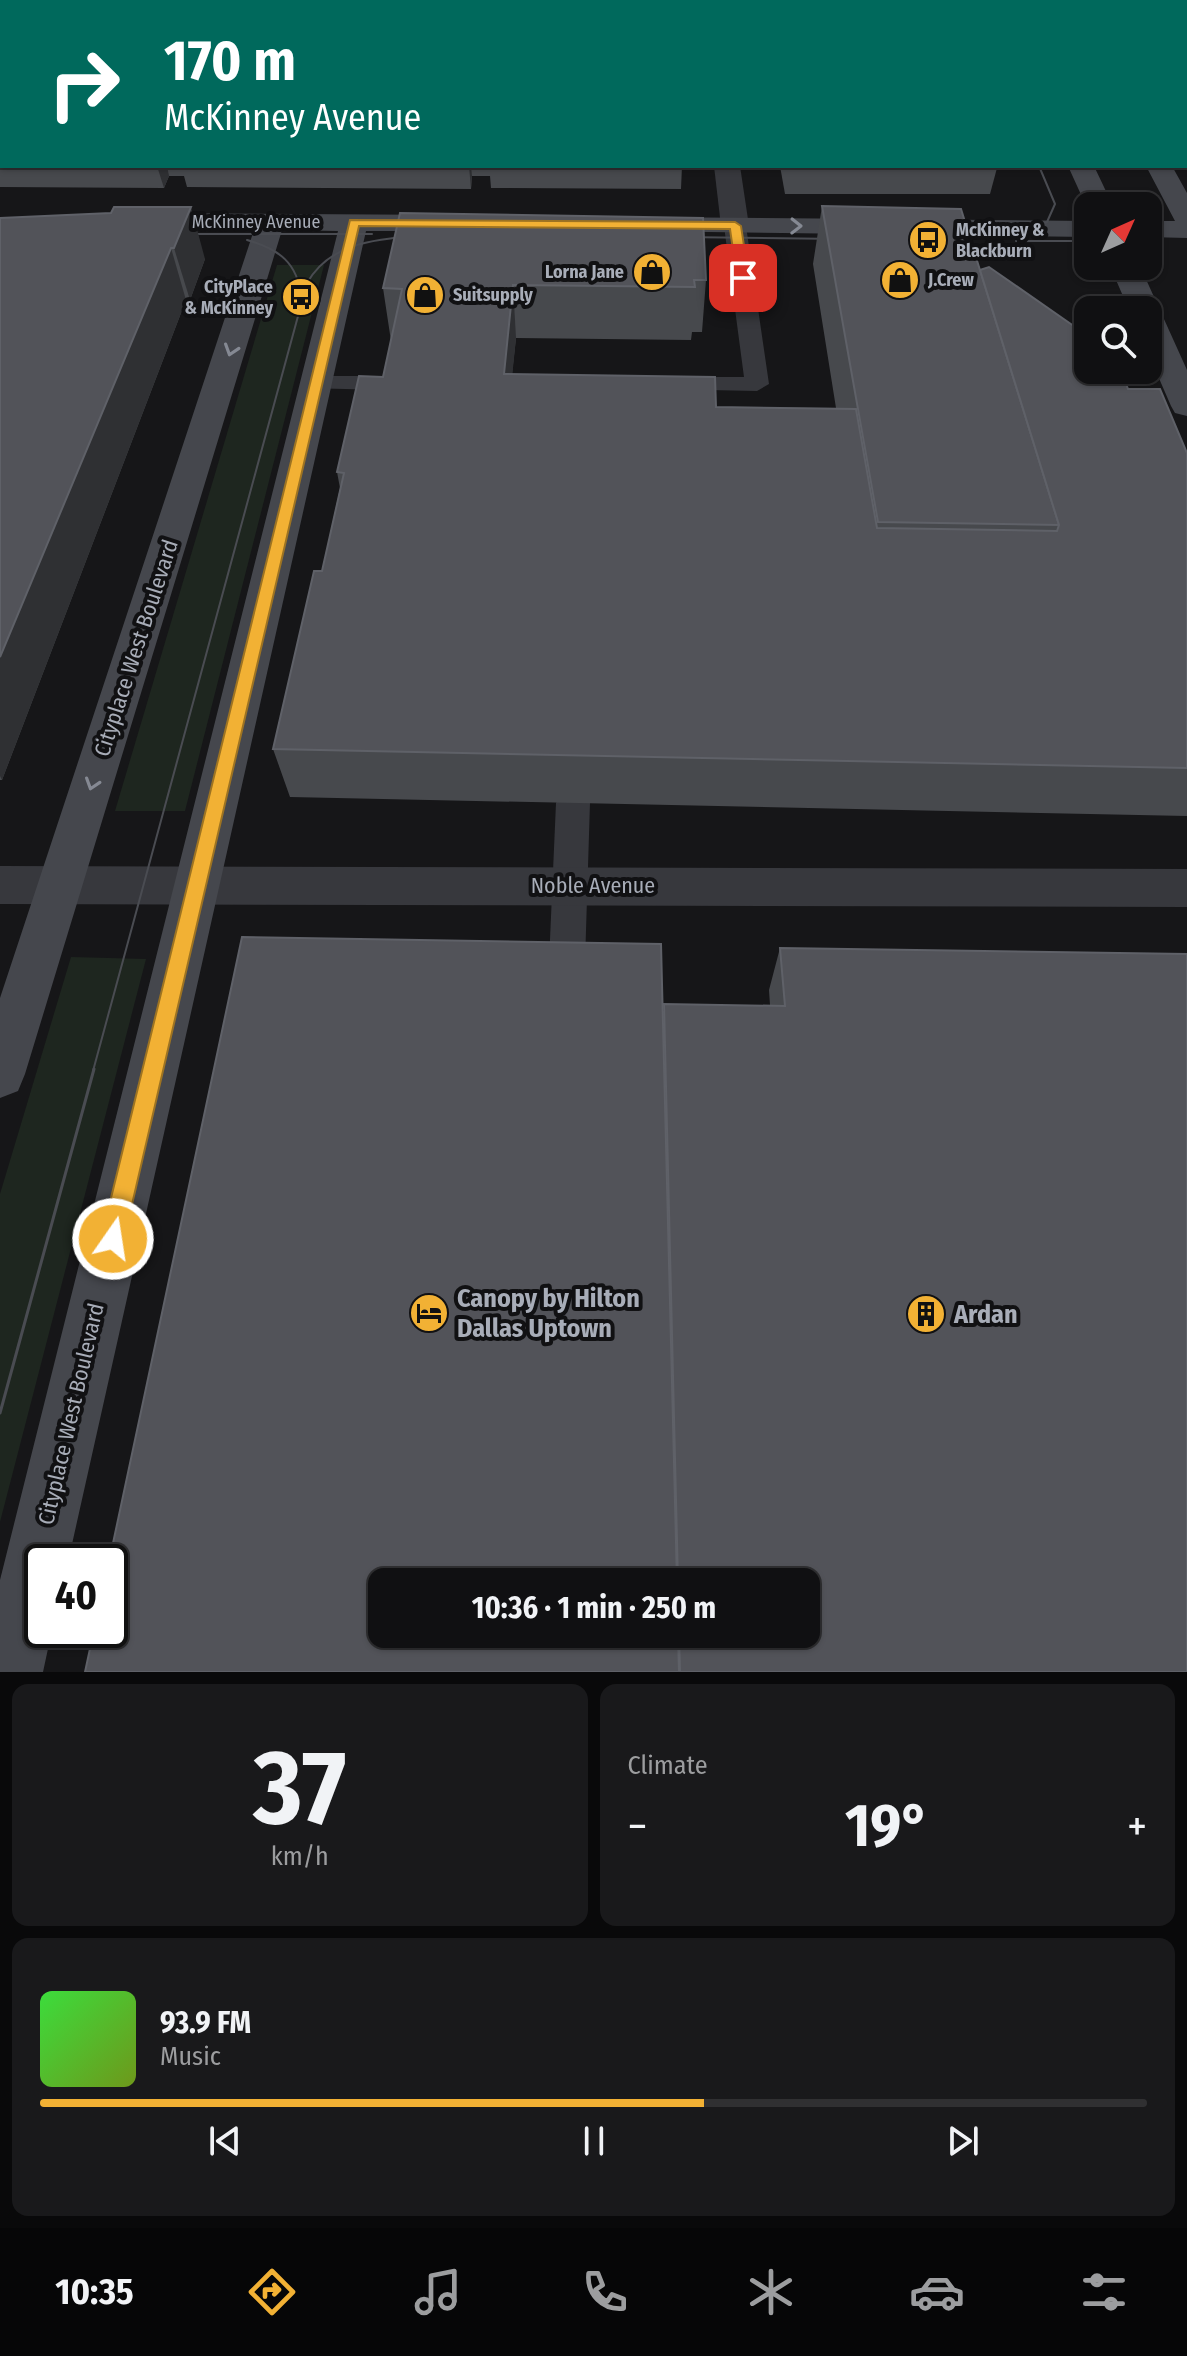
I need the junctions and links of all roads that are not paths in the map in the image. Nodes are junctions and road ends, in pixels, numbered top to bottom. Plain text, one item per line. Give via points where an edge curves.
1 (727, 168) edge
2 (1082, 168) edge
3 (1160, 168) edge
4 (1093, 192) edge
5 (1187, 219) edge
6 (105, 221) edge
7 (271, 222) junction
8 (354, 223) junction
9 (487, 224) edge
10 (611, 225) edge
11 (735, 226) junction
12 (1074, 229) edge
13 (1162, 229) edge
14 (1187, 230) edge
15 (1162, 350) edge
16 (314, 383) junction
17 (385, 383) edge
18 (639, 384) edge
19 (729, 384) junction
20 (1187, 406) edge
21 (733, 414) edge
22 (573, 803) edge
23 (0, 885) edge
24 (196, 885) junction
25 (570, 885) junction
26 (60, 886) junction
27 (1187, 888) edge
28 (567, 962) edge
29 (0, 1074) edge
30 (10, 1672) edge

1 - 11 street
2 - 4 street
3 - 5 street
6 - 7 street, McKinney Avenue
7 - 8 street, McKinney Avenue
7 -> 26 street, Cityplace West Boulevard
8 - 9 street, McKinney Avenue
8 - 16 street, Cityplace West Boulevard
10 - 11 street
11 -> 12 street
11 - 19 lane via 757,384
13 - 14 street
15 - 20 street
16 - 17 lane
16 - 24 street, Cityplace West Boulevard
18 - 19 lane
19 - 21 lane
22 - 25 lane
23 - 26 street, Noble Avenue
24 - 25 street, Noble Avenue
24 - 26 street, Noble Avenue
24 - 30 street, Cityplace West Boulevard
25 - 27 street, Noble Avenue
25 - 28 lane
26 - 29 street, Cityplace West Boulevard

